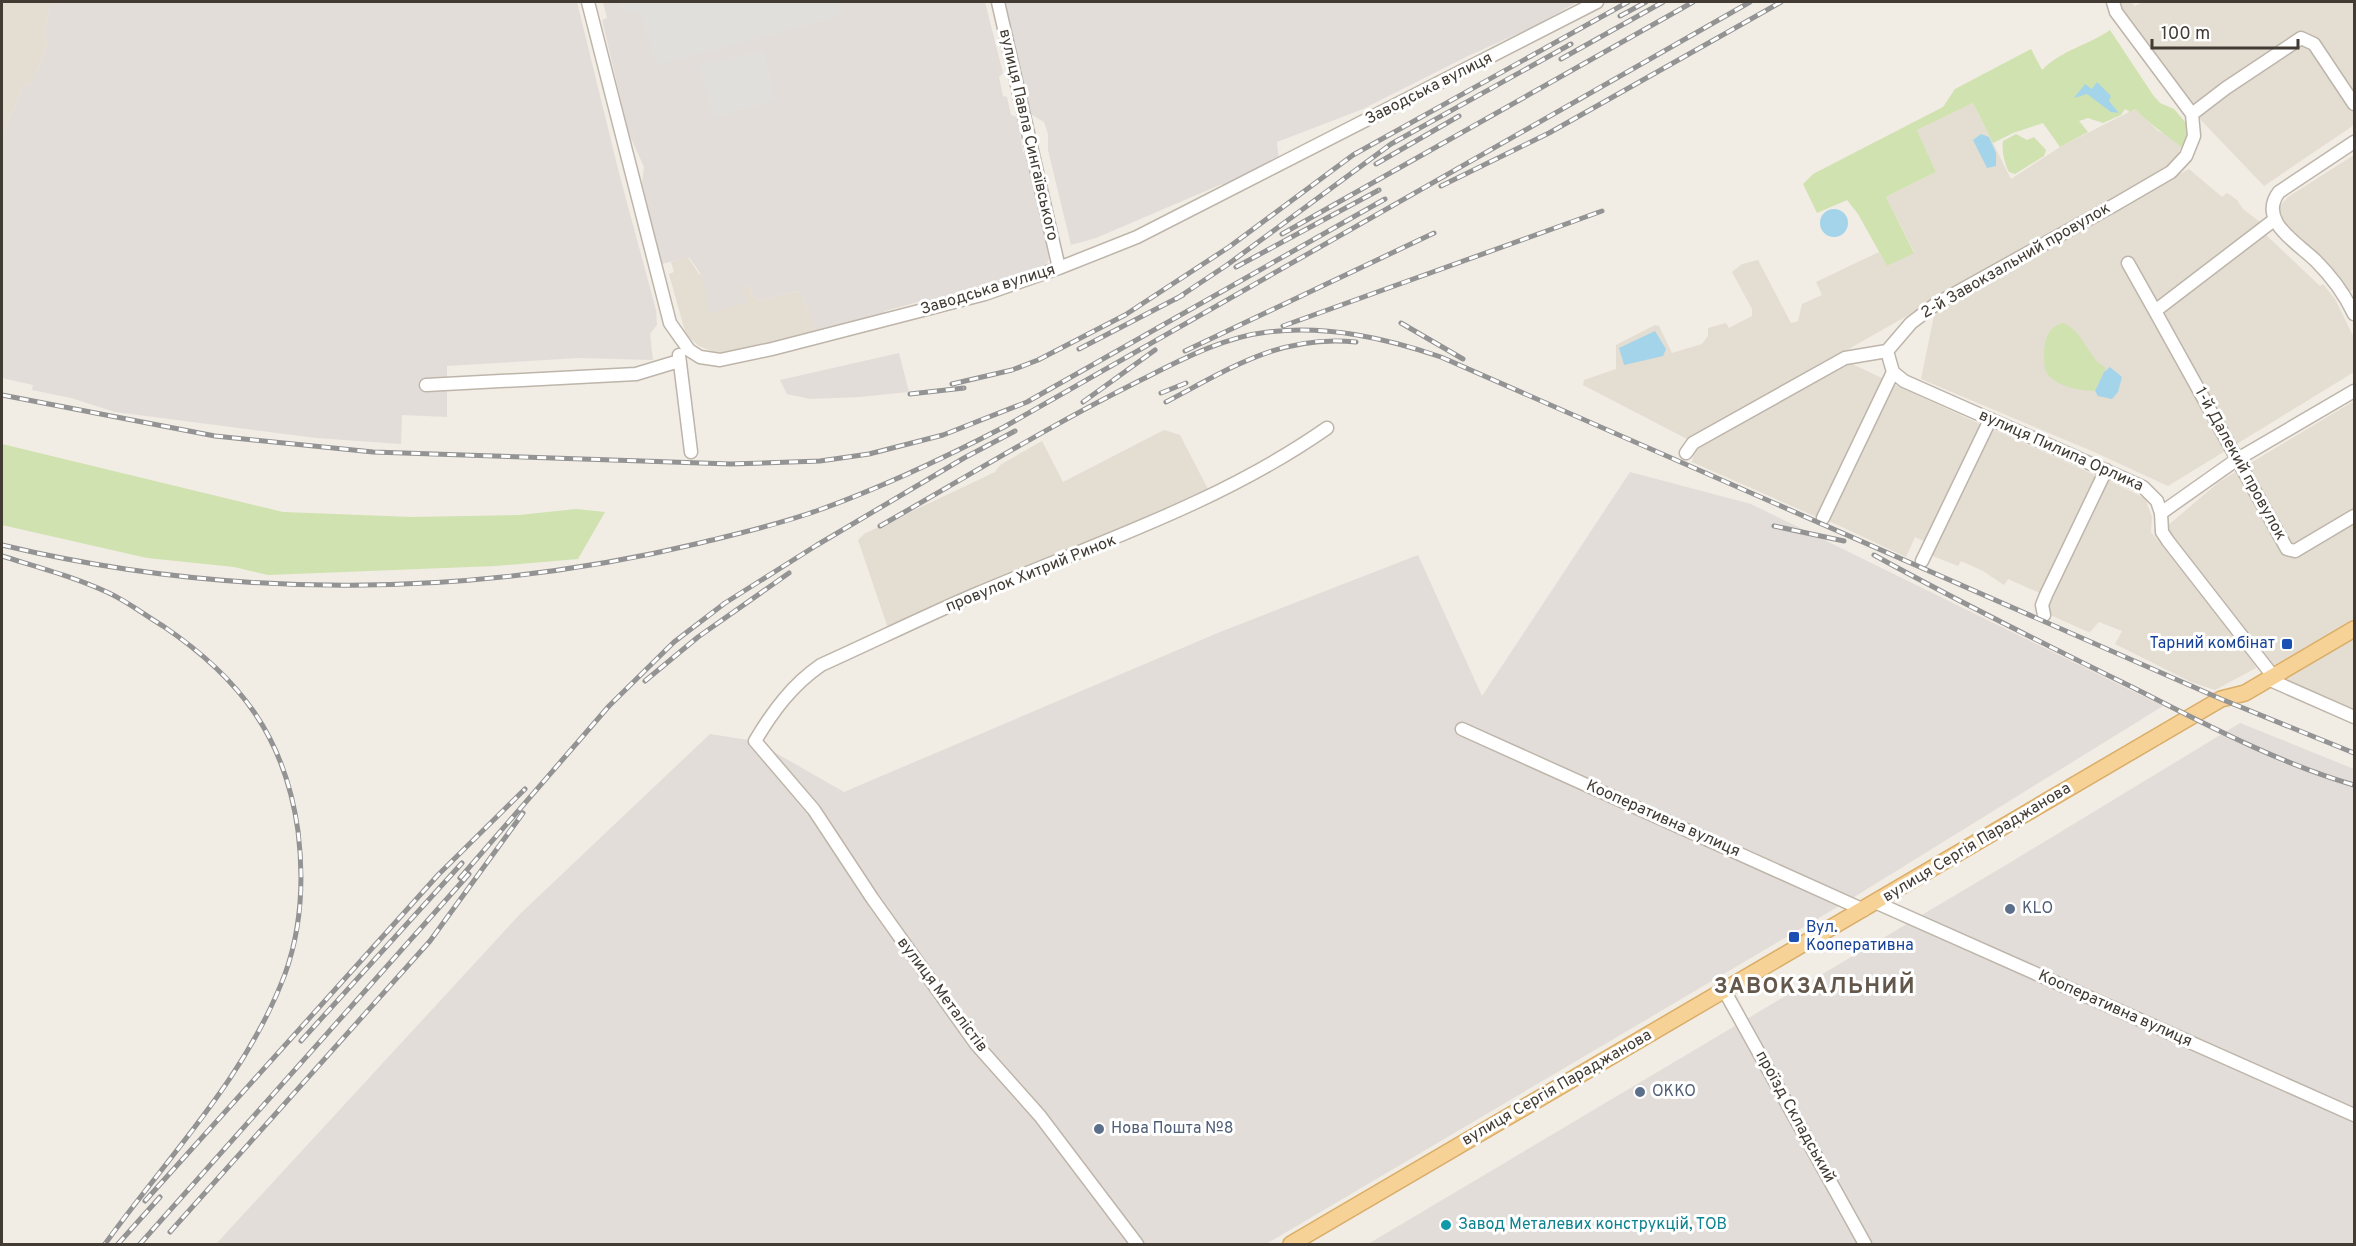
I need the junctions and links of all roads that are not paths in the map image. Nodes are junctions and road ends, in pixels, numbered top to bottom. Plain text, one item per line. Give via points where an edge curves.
1 (588, 2) edge
2 (998, 2) edge
3 (1597, 2) edge
4 (2113, 2) edge
5 (2355, 104) edge
6 (2193, 114) junction
7 (2355, 142) edge
8 (2274, 220) junction
9 (2128, 263) dead end
10 (1059, 268) junction
11 (2351, 297) edge
12 (2155, 311) junction
13 (2355, 314) edge
14 (684, 345) junction
15 (1887, 351) junction
16 (679, 361) junction
17 (1893, 372) junction
18 (426, 385) dead end
19 (2355, 391) edge
20 (1990, 420) junction
21 (1327, 428) dead end
22 (691, 452) dead end
23 (1686, 453) dead end
24 (2236, 460) junction
25 (2106, 470) junction
26 (2161, 513) junction
27 (2355, 516) edge
28 (1823, 518) dead end
29 (1922, 561) dead end
30 (2044, 615) dead end
31 (2355, 629) edge
32 (2271, 678) junction
33 (2355, 717) edge
34 (1462, 729) dead end
35 (755, 741) joint
36 (1870, 906) junction
37 (1724, 990) junction
38 (2355, 1115) edge
39 (1137, 1245) edge
40 (1291, 1245) edge
41 (1865, 1245) edge

1 - 14 street via 670,323
2 - 10 street, вулиця Павла Сингаївського
3 - 10 street, Заводська вулиця via 1137,237
4 - 6 street via 2116,12
5 - 6 street via 2314,45 2301,38
6 - 15 street, 2-й Завокзальний провулок via 2191,146 2171,172 1936,304 1911,323
7 - 8 street via 2280,192 2272,206
8 - 11 street
8 - 12 street
9 - 12 street, 1-й Далекий провулок
10 - 14 street, Заводська вулиця via 985,294 751,353 713,360 700,357
11 - 13 street
12 - 24 street, 1-й Далекий провулок
14 - 16 street
15 - 17 street
15 - 23 street via 1845,358 1693,443
16 - 18 street via 636,374
16 - 22 street
17 - 20 street, вулиця Пилипа Орлика
17 - 28 street
19 - 24 street
20 - 25 street, вулиця Пилипа Орлика
20 - 29 street
21 - 35 street, провулок Хитрий Ринок via 1284,457 1124,535 975,595 821,665 799,681
24 - 26 street
24 - 27 street, 1-й Далекий провулок via 2290,550 2295,551
25 - 26 street, вулиця Пилипа Орлика via 2150,491
25 - 30 street via 2046,595
26 - 32 street, вулиця Пилипа Орлика via 2162,532
31 - 32 main road, вулиця Сергія Параджанова
32 - 33 street
32 - 36 main road, вулиця Сергія Параджанова via 2245,693 2221,699
34 - 36 street, Кооперативна вулиця
35 - 39 street, вулиця Металістів via 814,810 976,1044 1040,1116
36 - 37 main road, вулиця Сергія Параджанова
36 - 38 street, Кооперативна вулиця
37 - 40 main road, вулиця Сергія Параджанова
37 - 41 street, проїзд Складський

